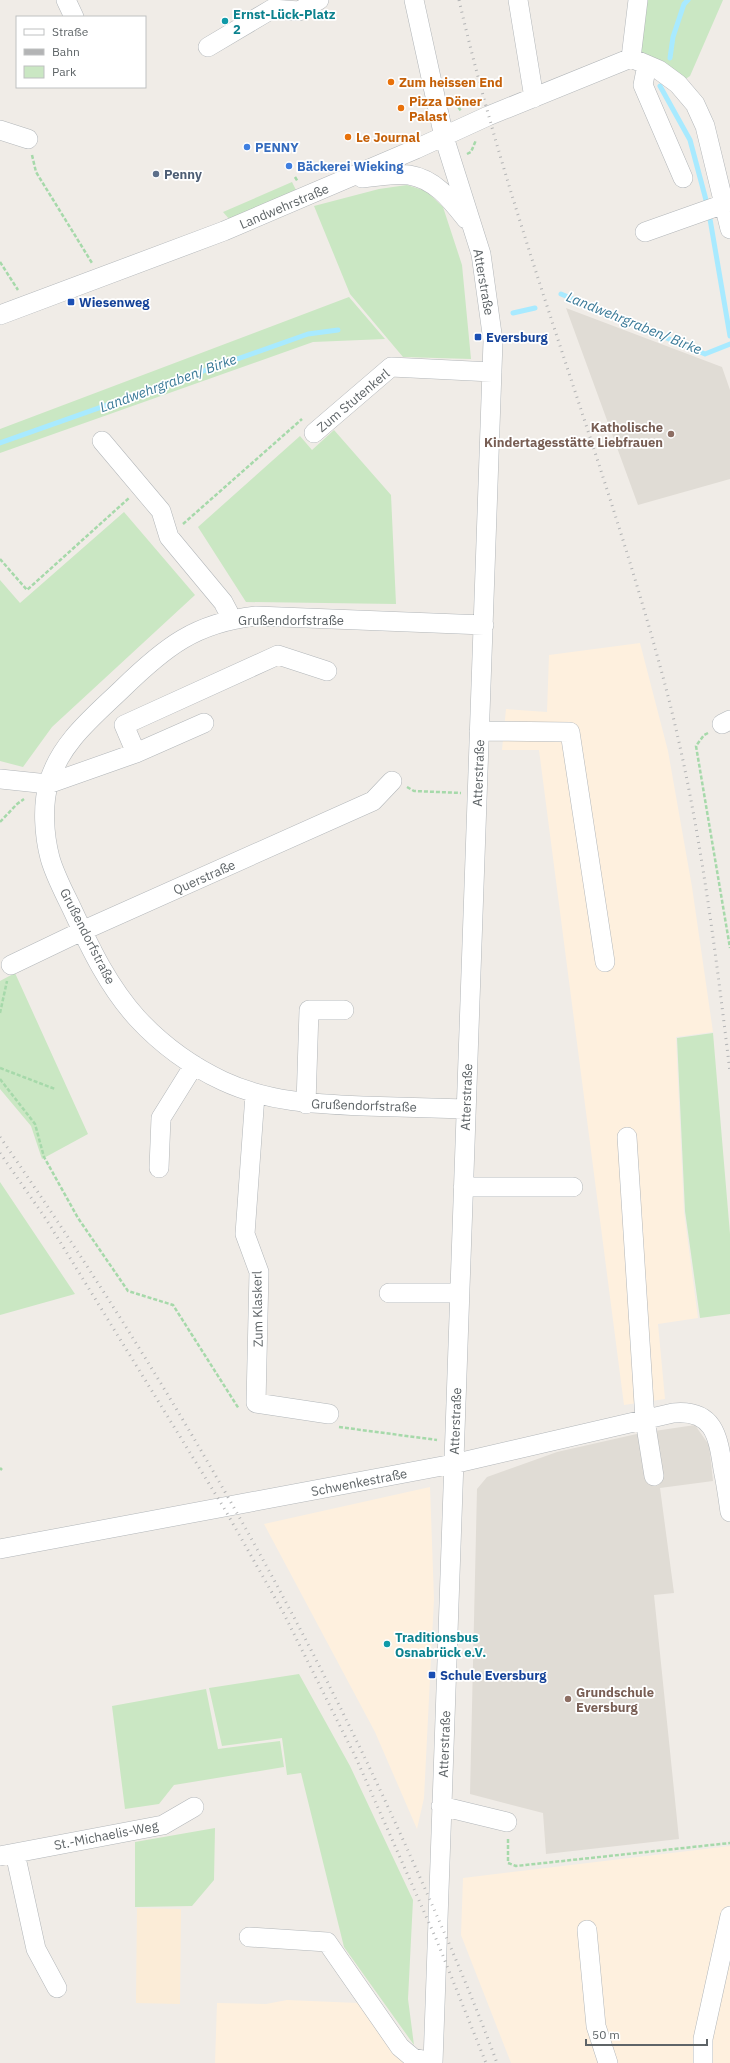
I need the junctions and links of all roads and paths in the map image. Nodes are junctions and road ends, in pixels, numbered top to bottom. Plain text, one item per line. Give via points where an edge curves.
1 (66, 0) edge
2 (319, 0) edge
3 (414, 0) edge
4 (518, 0) edge
5 (638, 0) edge
6 (74, 16) edge
7 (208, 47) dead end
8 (639, 62) junction
9 (534, 98) junction
10 (0, 130) edge
11 (444, 137) junction
12 (28, 139) joint
13 (310, 170) dead end
14 (323, 173) dead end
15 (683, 178) dead end
16 (347, 180) junction
17 (724, 204) junction
18 (473, 227) junction
19 (730, 229) edge
20 (645, 232) dead end
21 (0, 262) edge
22 (101, 277) junction
23 (27, 305) junction
24 (0, 315) edge
25 (492, 372) junction
26 (314, 433) joint
27 (102, 441) dead end
28 (142, 488) junction
29 (169, 537) junction
30 (0, 559) edge
31 (232, 619) junction
32 (484, 625) junction
33 (327, 671) dead end
34 (726, 722) edge
35 (204, 723) dead end
36 (479, 731) junction
37 (136, 753) junction
38 (0, 779) edge
39 (392, 780) joint
40 (48, 784) junction
41 (477, 794) junction
42 (0, 822) edge
43 (82, 931) junction
44 (730, 948) edge
45 (605, 962) dead end
46 (11, 965) joint
47 (344, 1010) dead end
48 (0, 1013) edge
49 (194, 1065) junction
50 (0, 1068) edge
51 (0, 1079) edge
52 (56, 1089) dead end
53 (255, 1095) junction
54 (306, 1104) junction
55 (466, 1109) junction
56 (627, 1138) dead end
57 (159, 1168) dead end
58 (463, 1187) junction
59 (573, 1187) dead end
60 (389, 1293) dead end
61 (459, 1293) junction
62 (256, 1403) junction
63 (332, 1420) joint
64 (645, 1420) junction
65 (454, 1442) junction
66 (454, 1464) junction
67 (654, 1476) dead end
68 (730, 1512) edge
69 (0, 1549) edge
70 (441, 1806) junction
71 (194, 1807) dead end
72 (507, 1822) joint
73 (730, 1843) edge
74 (8, 1854) edge
75 (730, 1916) edge
76 (587, 1930) dead end
77 (249, 1937) dead end
78 (57, 1988) dead end
79 (433, 2062) edge
80 (608, 2063) edge
81 (703, 2063) edge

1 - 6 street
2 - 7 street via 299,11 272,9
3 - 11 street, Atterstraße
4 - 9 street
5 - 8 street
8 - 9 street, Landwehrstraße
8 - 15 street via 643,85
8 - 17 street via 659,70 678,84 695,104 705,126
9 - 11 street, Landwehrstraße
10 - 12 street
11 - 16 street, Landwehrstraße
11 - 18 street, Atterstraße
12 - 22 path via 36,172
13 - 14 path via 316,168
16 - 18 street via 408,175 423,179 438,187
16 - 22 street, Landwehrstraße via 211,236
17 - 19 street
17 - 20 street
18 - 25 street, Atterstraße via 481,254 490,311 493,340
21 - 23 path
22 - 23 street, Landwehrstraße
23 - 24 street, Landwehrstraße
25 - 26 street, Zum Stutenkerl via 391,367
25 - 32 street, Atterstraße
26 - 29 path, Zum Stutenkerl via 302,419
27 - 28 street
28 - 29 street via 161,511
28 - 30 path via 27,590
29 - 31 street via 223,602
31 - 32 street, Grußendorfstraße via 256,616
31 - 40 street, Grußendorfstraße via 205,627 179,640 152,659 76,734 57,761
32 - 36 street, Atterstraße
33 - 37 street via 278,655 124,725
34 - 44 path via 704,735 696,746
35 - 37 street
36 - 41 street, Atterstraße
36 - 45 street via 570,732
37 - 40 street
38 - 40 street
39 - 41 path via 414,791
39 - 43 street, Querstraße via 373,801
40 - 42 path via 17,804
40 - 43 street, Grußendorfstraße via 44,821 50,858
41 - 55 street, Atterstraße
43 - 46 street, Querstraße
43 - 49 street, Grußendorfstraße via 106,978 137,1018 163,1044
46 - 48 path
47 - 54 street via 309,1010
49 - 53 street, Grußendorfstraße
49 - 57 street via 161,1118
50 - 52 path
51 - 62 path via 35,1124 44,1157 78,1218 128,1291 173,1305 243,1415 249,1416
53 - 54 street, Grußendorfstraße
53 - 62 street, Zum Klaskerl via 245,1234 259,1272
54 - 55 street, Grußendorfstraße
55 - 58 street, Atterstraße
56 - 64 street
58 - 59 street
58 - 61 street, Atterstraße
60 - 61 street
61 - 65 street, Atterstraße
62 - 63 street
63 - 65 path
64 - 66 street, Schwenkestraße
64 - 67 street
64 - 68 street, Schwenkestraße via 687,1412 702,1417 712,1427 719,1440
65 - 66 street, Atterstraße
66 - 69 street, Schwenkestraße
66 - 70 street, Atterstraße
70 - 72 street
70 - 79 street, Atterstraße
71 - 74 street, St.-Michaelis-Weg via 163,1825
72 - 73 path via 508,1863 516,1866
74 - 78 street, St.-Michaelis-Weg via 36,1950
75 - 81 street via 703,2038
76 - 80 street via 596,2026
77 - 79 street via 327,1942 400,2047 412,2058

